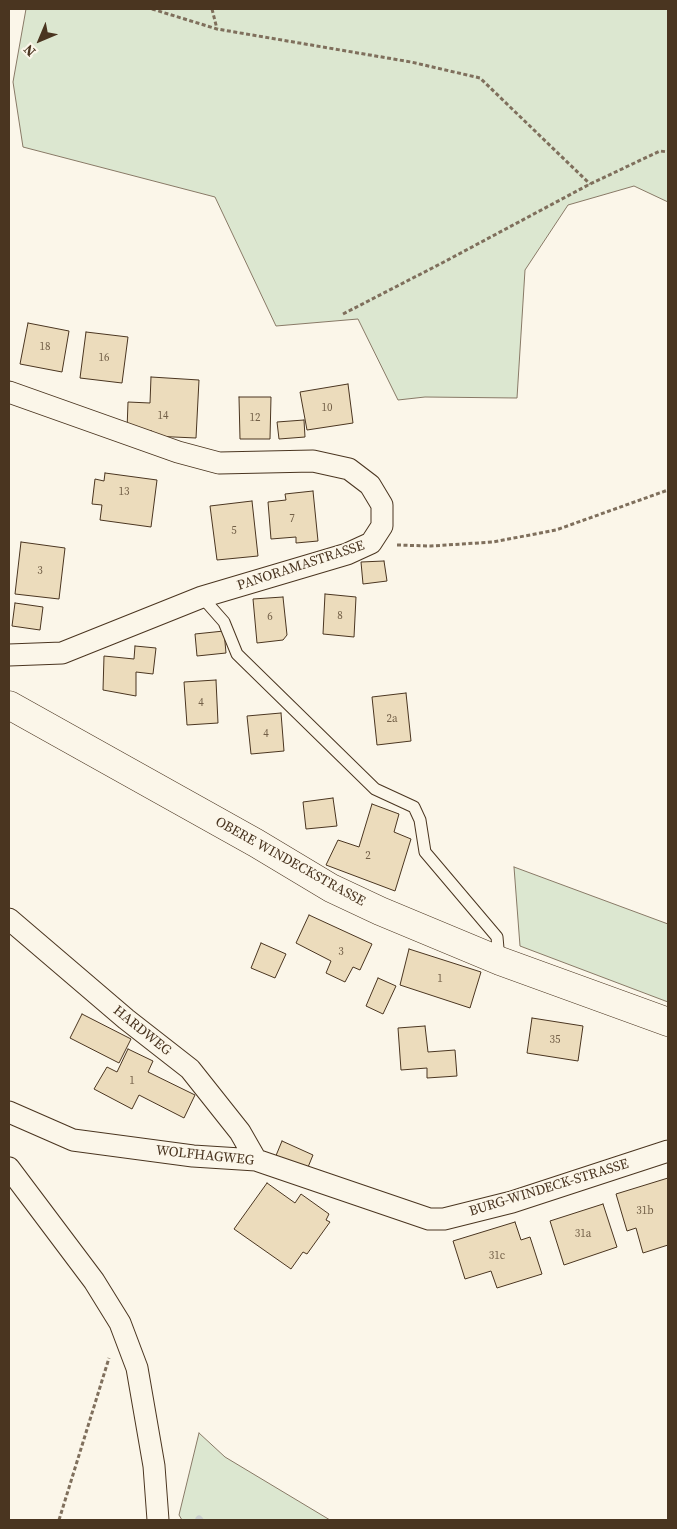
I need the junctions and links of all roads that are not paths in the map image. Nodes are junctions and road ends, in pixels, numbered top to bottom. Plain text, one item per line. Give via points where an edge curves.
1 (9, 392) edge
2 (202, 596) junction
3 (9, 655) edge
4 (9, 705) edge
5 (9, 919) edge
6 (500, 961) junction
7 (668, 1022) edge
8 (9, 1112) edge
9 (668, 1151) edge
10 (256, 1160) junction
11 (9, 1168) edge
12 (429, 1219) joint
13 (158, 1520) edge

1 - 2 street, PANORAMASTRASSE via 218,463 312,460 349,470 370,485 382,505 382,526 371,543 347,554
2 - 3 street, PANORAMASTRASSE via 62,653
2 - 6 lane via 224,622 237,654 375,789 414,807 420,820 425,852 497,937
4 - 6 street, OBERE WINDECKSTRASSE via 331,888
5 - 10 street, HARDWEG via 190,1069 240,1132
6 - 7 street, OBERE WINDECKSTRASSE
8 - 10 street, WOLFHAGWEG via 73,1140 193,1156
9 - 12 street, BURG-WINDECK-STRASSE via 512,1202 444,1219
10 - 12 street, WOLFHAGWEG
11 - 13 street via 94,1281 120,1323 137,1368 154,1466

